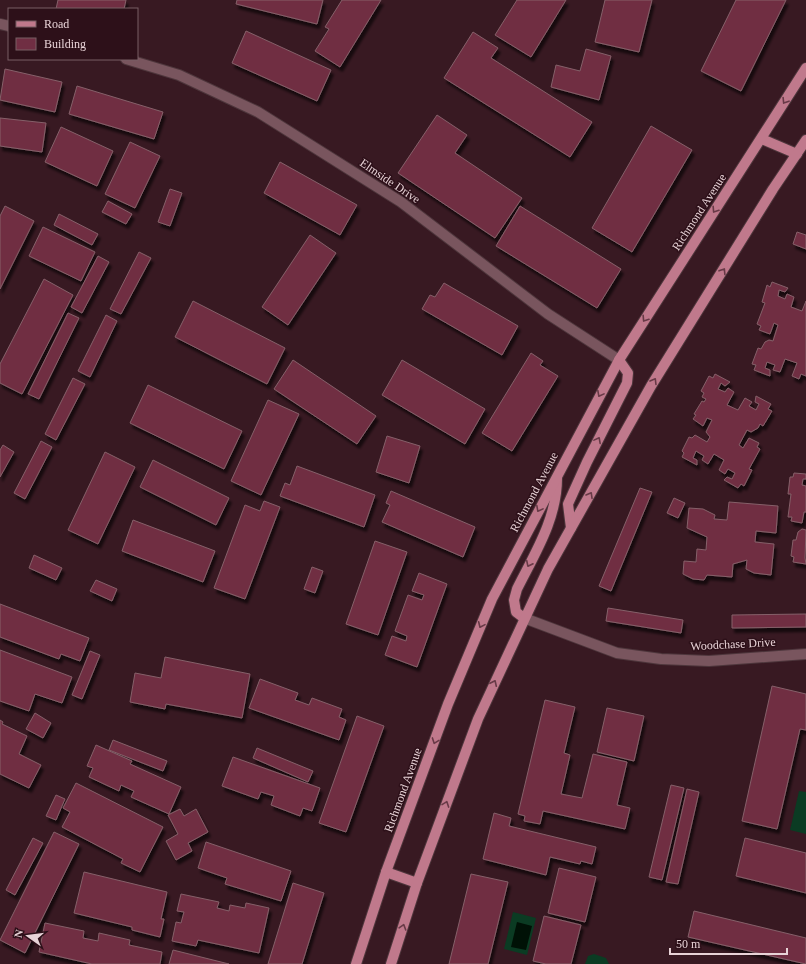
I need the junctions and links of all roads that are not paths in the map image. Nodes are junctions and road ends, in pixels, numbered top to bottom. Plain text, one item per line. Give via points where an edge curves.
1 (129, 60) edge
2 (806, 68) edge
3 (762, 138) junction
4 (806, 140) edge
5 (797, 154) junction
6 (619, 360) junction
7 (557, 475) junction
8 (571, 528) junction
9 (524, 618) junction
10 (806, 654) edge
11 (386, 872) junction
12 (417, 883) junction
13 (356, 964) edge
14 (391, 964) edge

1 - 6 street, Elmside Drive via 179,75 258,112 401,202 548,314
2 -> 3 main road, Richmond Avenue
3 - 5 main road
3 -> 6 main road, Richmond Avenue
4 - 5 main road
8 -> 5 main road via 651,386
6 -> 7 main road, Richmond Avenue
8 -> 6 main road via 568,504 627,382 628,373
7 -> 9 main road via 555,507 514,600 516,612
7 -> 11 main road, Richmond Avenue via 492,599 473,642
8 - 9 main road
9 - 10 street, Woodchase Drive via 617,653 661,659 709,661
12 -> 9 main road via 478,718
11 - 12 main road
11 - 13 main road, Richmond Avenue
14 -> 12 main road

